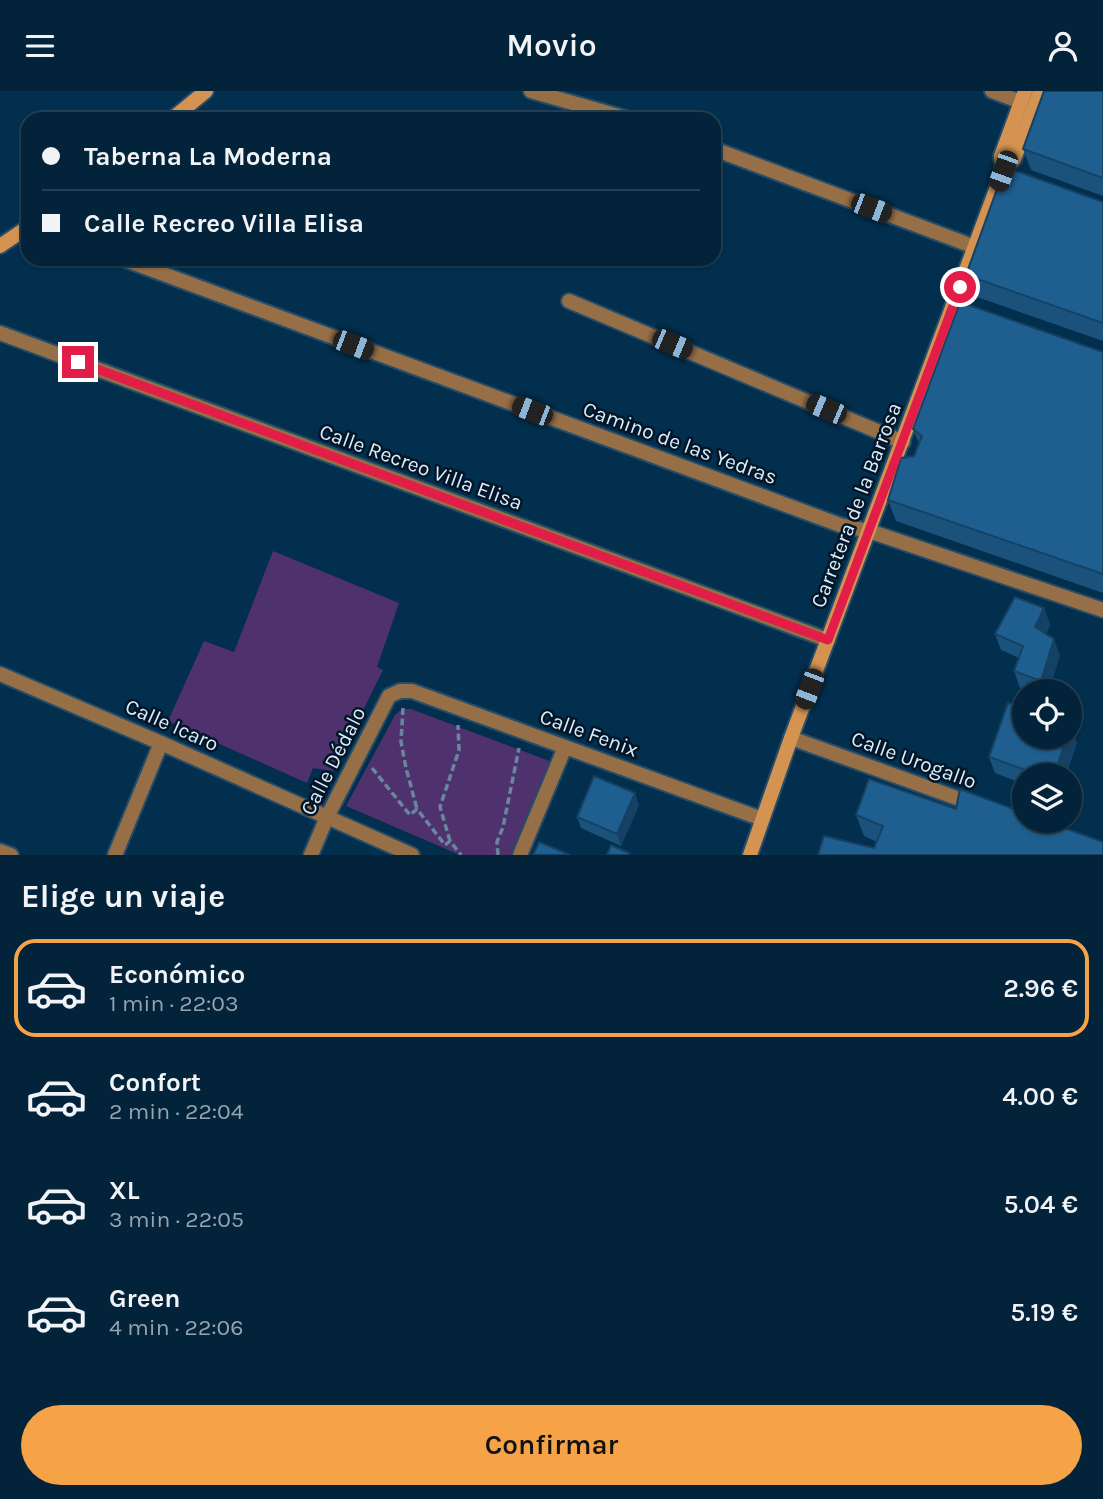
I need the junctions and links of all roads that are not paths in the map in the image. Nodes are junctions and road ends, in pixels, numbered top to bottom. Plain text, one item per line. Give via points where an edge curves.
1 (206, 91) edge
2 (531, 91) edge
3 (992, 91) edge
4 (1040, 91) edge
5 (1023, 96) edge
6 (180, 112) edge
7 (604, 112) edge
8 (721, 152) edge
9 (1009, 173) junction
10 (21, 231) edge
11 (1, 243) edge
12 (975, 247) junction
13 (142, 266) edge
14 (569, 301) dead end
15 (0, 333) edge
16 (903, 442) junction
17 (869, 531) junction
18 (1103, 610) edge
19 (828, 640) junction
20 (0, 674) edge
21 (400, 691) joint
22 (791, 738) junction
23 (161, 743) junction
24 (565, 747) junction
25 (986, 808) edge
26 (327, 817) junction
27 (762, 819) junction
28 (0, 851) edge
29 (11, 855) edge
30 (116, 855) edge
31 (311, 855) edge
32 (412, 855) edge
33 (520, 855) edge
34 (750, 855) edge

1 - 6 street
2 - 7 street
3 - 5 street
4 - 9 street, Carretera de la Barrosa
5 - 9 street, Carretera de la Barrosa via 1001,156
8 - 12 street
9 - 12 street, Carretera de la Barrosa
10 - 11 street
12 - 16 street, Carretera de la Barrosa via 958,309
13 - 17 street, Camino de las Yedras via 840,525
14 - 16 street
15 - 19 street, Calle Recreo Villa Elisa
16 - 17 street, Carretera de la Barrosa
17 - 18 street, Camino de las Yedras
17 - 19 street, Carretera de la Barrosa
19 - 22 street, Carretera de la Barrosa
20 - 23 street, Calle Icaro
21 - 24 street, Calle Fenix via 412,691
21 - 26 street, Calle Dédalo via 390,696
22 - 25 street, Calle Urogallo
22 - 27 street, Carretera de la Barrosa
23 - 26 street, Calle Icaro
23 - 30 street
24 - 27 street, Calle Fenix
24 - 33 street
26 - 31 street, Calle Dédalo
26 - 32 street, Calle Icaro
27 - 34 street, Carretera de la Barrosa
28 - 29 street

